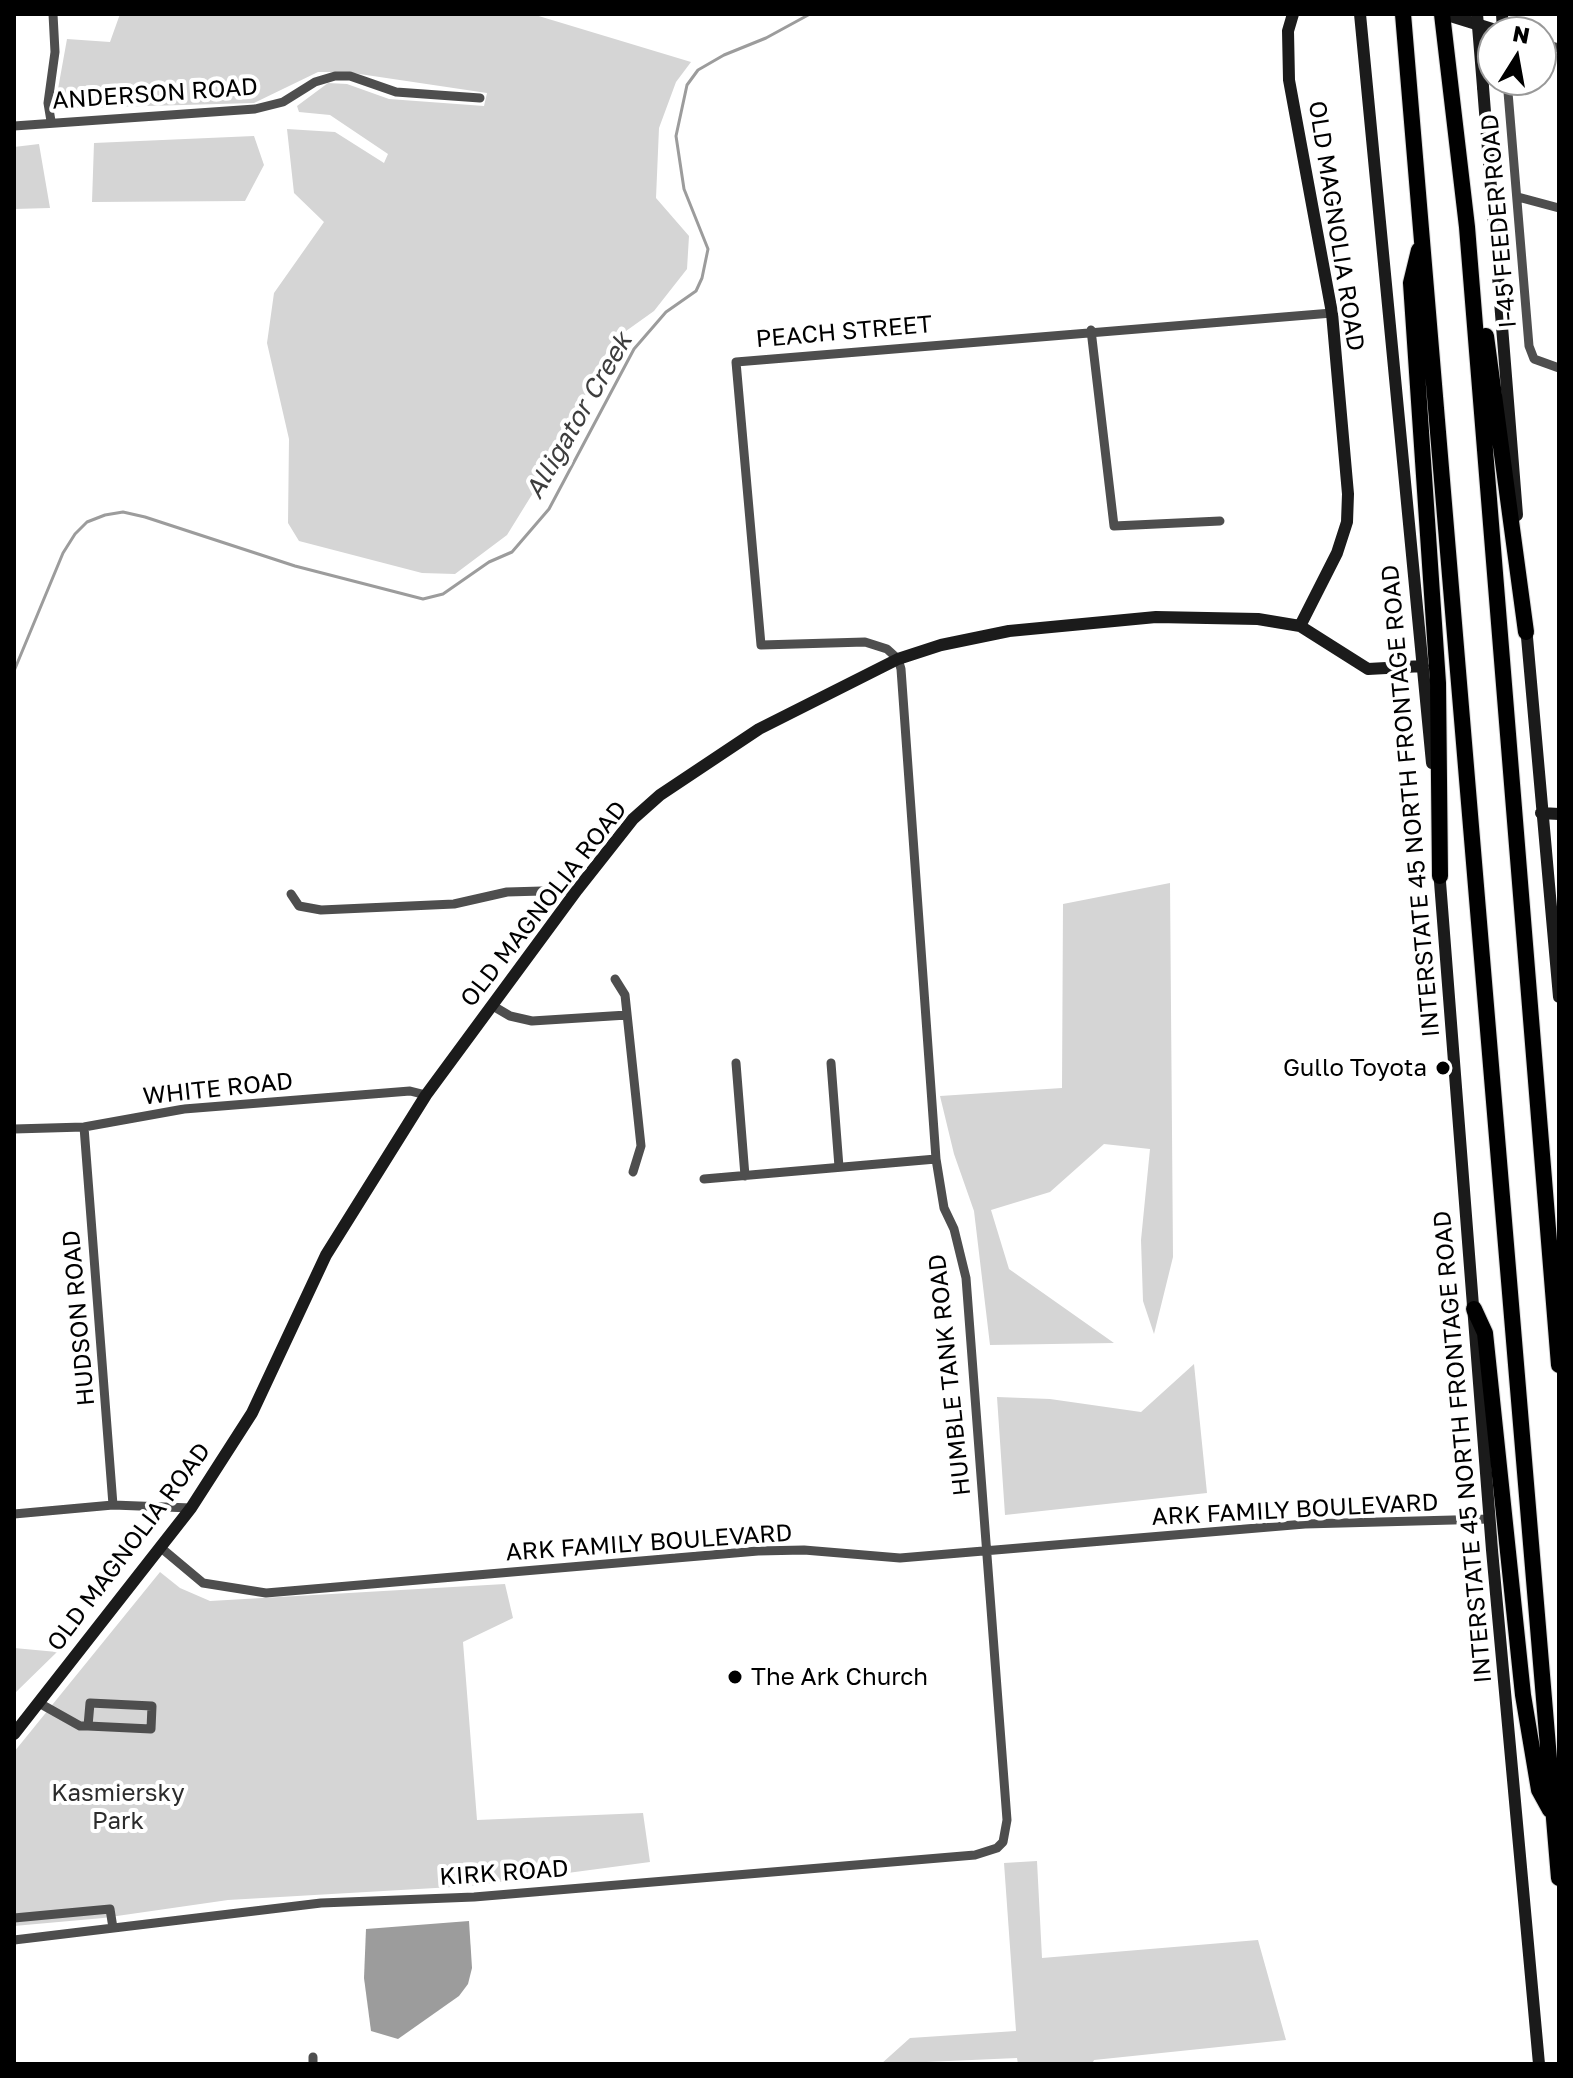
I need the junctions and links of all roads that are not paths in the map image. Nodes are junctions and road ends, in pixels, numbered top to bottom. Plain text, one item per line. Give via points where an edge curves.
1 (53, 14) edge
2 (1293, 14) edge
3 (1360, 14) edge
4 (1403, 14) edge
5 (1443, 14) edge
6 (1477, 14) edge
7 (1477, 24) edge
8 (1509, 96) edge
9 (480, 98) dead end
10 (51, 121) junction
11 (14, 126) edge
12 (1518, 197) junction
13 (1559, 208) edge
14 (1467, 227) junction
15 (1423, 233) junction
16 (1332, 313) junction
17 (1091, 330) junction
18 (1559, 368) edge
19 (1220, 521) dead end
20 (1300, 626) junction
21 (1526, 632) junction
22 (898, 659) junction
23 (1423, 666) junction
24 (1541, 813) junction
25 (1559, 814) edge
26 (1440, 876) junction
27 (577, 890) junction
28 (291, 894) dead end
29 (615, 979) dead end
30 (1559, 997) edge
31 (493, 1006) junction
32 (627, 1015) junction
33 (736, 1063) dead end
34 (831, 1063) dead end
35 (426, 1095) junction
36 (84, 1127) junction
37 (14, 1129) edge
38 (936, 1159) junction
39 (839, 1167) junction
40 (633, 1172) dead end
41 (745, 1176) junction
42 (704, 1179) dead end
43 (1474, 1309) junction
44 (1559, 1365) edge
45 (113, 1505) junction
46 (191, 1508) junction
47 (14, 1514) edge
48 (1490, 1519) junction
49 (160, 1547) junction
50 (987, 1552) junction
51 (39, 1703) junction
52 (88, 1726) junction
53 (14, 1734) edge
54 (1553, 1817) junction
55 (997, 1848) joint
56 (1559, 1878) edge
57 (14, 1918) edge
58 (113, 1928) junction
59 (14, 1940) edge
60 (1539, 2064) edge

1 - 10 street
2 - 16 main road, OLD MAGNOLIA ROAD via 1289,80
3 - 23 main road, INTERSTATE 45 NORTH FRONTAGE ROAD
4 - 15 highway
5 - 7 main road
5 - 14 highway
6 - 21 main road, bridge
8 - 12 street, I-45 FEEDER ROAD
9 - 10 street, ANDERSON ROAD via 396,92 335,76 283,102 255,109
10 - 11 street, ANDERSON ROAD
12 - 13 street
12 - 18 street, I-45 FEEDER ROAD via 1529,346 1534,359
14 - 21 highway
14 - 44 highway
15 - 26 highway via 1411,283 1438,683
15 - 54 highway
16 - 17 street, PEACH STREET
16 - 20 main road, OLD MAGNOLIA ROAD via 1347,522
17 - 19 street via 1114,526
17 - 22 street, PEACH STREET via 736,362 761,645 865,642
20 - 22 main road, OLD MAGNOLIA ROAD via 1258,619 1089,621 1009,631
20 - 23 main road via 1368,669
21 - 24 main road
22 - 27 main road, OLD MAGNOLIA ROAD via 759,729 684,776 633,819
22 - 38 street, HUMBLE TANK ROAD
23 - 26 main road, INTERSTATE 45 NORTH FRONTAGE ROAD
24 - 25 main road
24 - 30 main road
26 - 43 main road, INTERSTATE 45 NORTH FRONTAGE ROAD
27 - 28 street via 507,892 454,904 321,910 299,906
27 - 31 main road, OLD MAGNOLIA ROAD
29 - 32 street via 624,989
31 - 32 street via 532,1021
31 - 35 main road, OLD MAGNOLIA ROAD
32 - 40 street via 641,1146
33 - 41 street
34 - 39 street
35 - 36 street, WHITE ROAD via 410,1091 184,1109
35 - 46 main road, OLD MAGNOLIA ROAD via 326,1255 252,1413
36 - 37 street, WHITE ROAD
36 - 45 street, HUDSON ROAD
38 - 39 street
38 - 50 street, HUMBLE TANK ROAD via 966,1278
39 - 41 street
41 - 42 street
43 - 48 main road, INTERSTATE 45 NORTH FRONTAGE ROAD
43 - 54 highway via 1485,1333 1523,1695 1539,1790
45 - 46 street
45 - 47 street
46 - 49 main road, OLD MAGNOLIA ROAD
48 - 50 street, ARK FAMILY BOULEVARD via 1305,1524
48 - 60 main road, INTERSTATE 45 NORTH FRONTAGE ROAD
49 - 50 street, ARK FAMILY BOULEVARD via 203,1583 250,1593 734,1552 804,1550 900,1558
49 - 51 main road, OLD MAGNOLIA ROAD
50 - 55 street, HUMBLE TANK ROAD via 1007,1820
51 - 52 street
51 - 53 main road, OLD MAGNOLIA ROAD
52 - 52 street via 151,1729 152,1706 90,1703
54 - 56 highway
55 - 58 street, KIRK ROAD via 975,1855 474,1897 321,1903
57 - 58 street via 110,1909
58 - 59 street, KIRK ROAD

